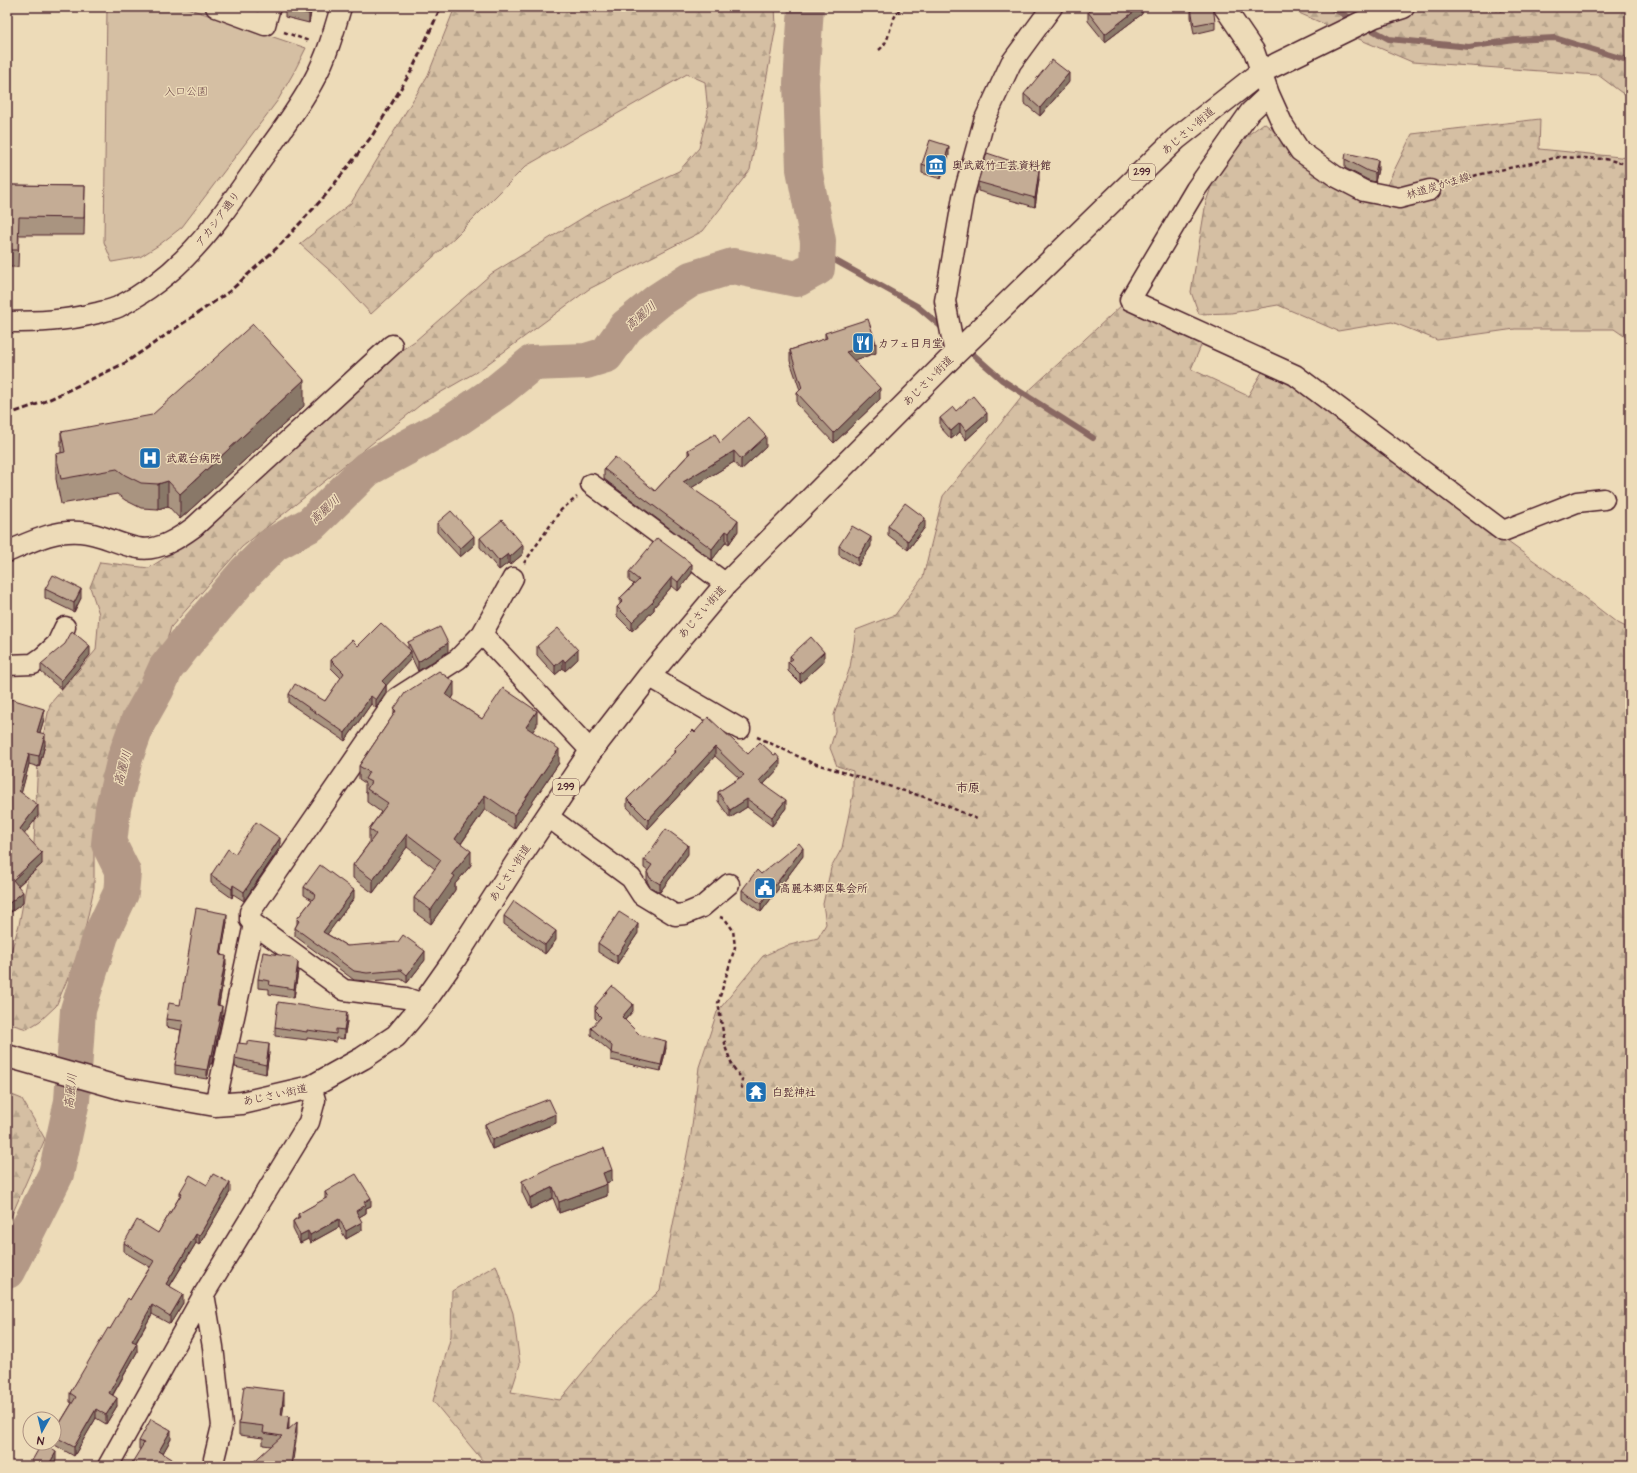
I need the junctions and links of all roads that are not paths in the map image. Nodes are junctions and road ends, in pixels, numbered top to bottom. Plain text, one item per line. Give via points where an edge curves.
1 (216, 7) edge
2 (341, 7) edge
3 (1052, 7) edge
4 (1224, 7) edge
5 (1403, 7) edge
6 (267, 16) edge
7 (1262, 72) junction
8 (1269, 94) junction
9 (1430, 190) road end
10 (7, 322) edge
11 (392, 345) dead end
12 (960, 348) junction
13 (592, 484) road end
14 (1604, 499) dead end
15 (7, 552) edge
16 (513, 578) road end
17 (726, 584) junction
18 (65, 627) dead end
19 (482, 634) junction
20 (7, 665) edge
21 (648, 676) junction
22 (740, 729) road end
23 (591, 751) junction
24 (547, 816) junction
25 (729, 884) dead end
26 (254, 924) junction
27 (424, 1004) junction
28 (12, 1057) edge
29 (311, 1087) junction
30 (215, 1105) junction
31 (204, 1294) junction
32 (214, 1459) dead end
33 (108, 1466) edge

1 - 6 street
2 - 10 street, アカシア通り via 315,78 209,233 192,252 170,272 116,308 50,322
3 - 12 street via 1011,62 982,128 963,198 945,301
4 - 7 street, 林道炭がま線 via 1254,51
5 - 7 highway, あじさい街道 / 299 via 1375,16
7 - 8 street, 林道炭がま線
7 - 12 highway, あじさい街道 / 299 via 1176,140
8 - 9 street, 林道炭がま線 via 1300,151 1335,176 1364,191 1399,198
8 - 14 street via 1250,112 1196,189 1130,300 1295,375 1503,531 1577,502
11 - 15 street via 194,527 177,539 156,547 140,549 107,537 80,532 52,533
12 - 17 highway, あじさい街道 / 299
13 - 17 street
16 - 19 street
17 - 21 highway, あじさい街道 / 299
18 - 20 street via 57,644 43,657 32,664
19 - 23 street
19 - 26 street via 458,659 398,698 250,912 250,920
21 - 22 street
21 - 23 highway, あじさい街道 / 299
23 - 24 highway, あじさい街道 / 299
24 - 25 street via 631,878 642,895 675,914 685,914 702,907
24 - 27 highway, あじさい街道 / 299
26 - 27 street via 344,990 406,998
26 - 30 street
27 - 29 highway, あじさい街道 / 299 via 396,1036
28 - 30 highway, あじさい街道 / 299 via 124,1089
29 - 30 highway, あじさい街道 / 299 via 242,1103
29 - 31 street via 314,1100 310,1122
31 - 32 street via 222,1426
31 - 33 street

